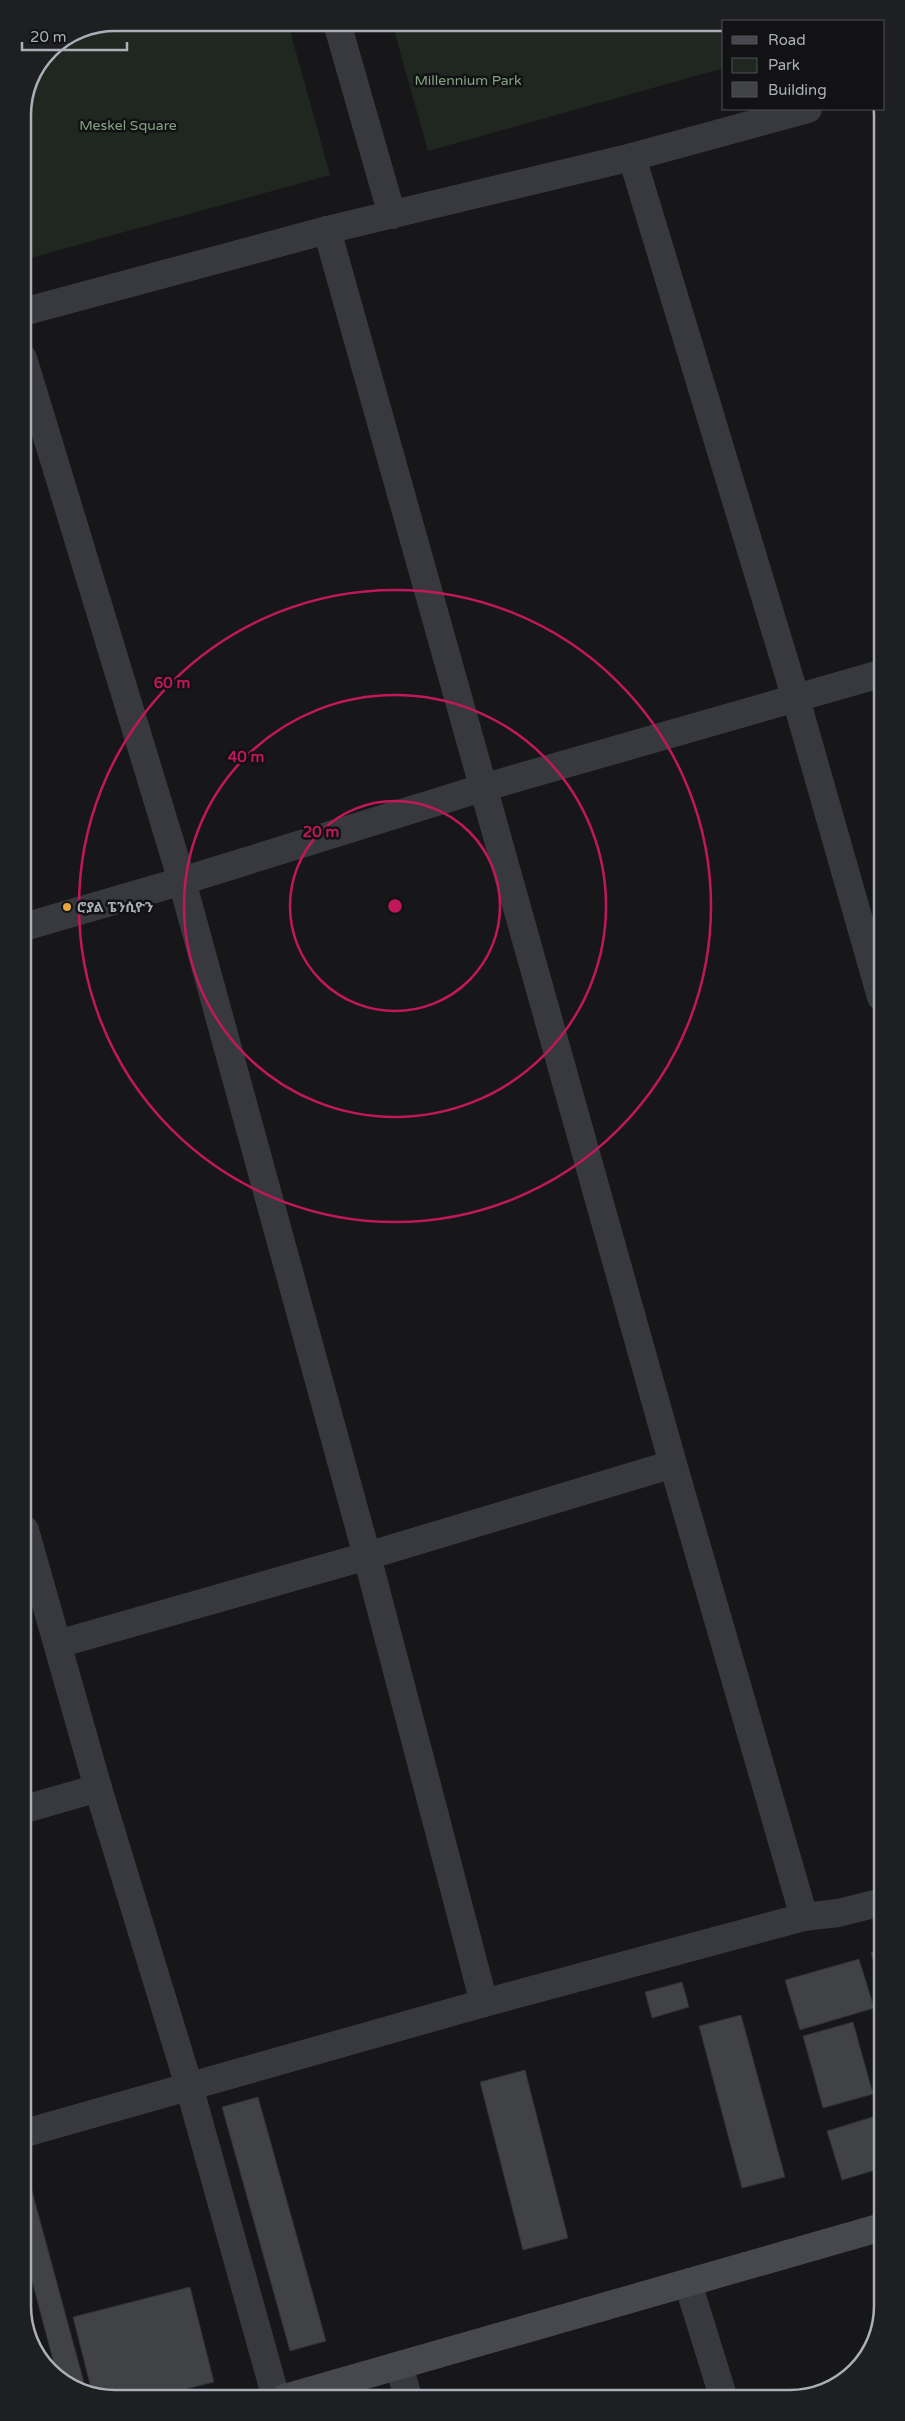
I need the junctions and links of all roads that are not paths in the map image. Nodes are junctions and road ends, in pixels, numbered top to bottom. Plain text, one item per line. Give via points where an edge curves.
1 (339, 31) edge
2 (804, 110) edge
3 (632, 157) junction
4 (392, 215) junction
5 (327, 230) junction
6 (31, 310) edge
7 (31, 384) edge
8 (874, 676) edge
9 (796, 700) junction
10 (482, 788) junction
11 (182, 881) junction
12 (31, 925) edge
13 (874, 973) edge
14 (673, 1464) junction
15 (31, 1551) edge
16 (367, 1556) junction
17 (58, 1644) junction
18 (98, 1788) junction
19 (31, 1807) edge
20 (874, 1904) edge
21 (804, 1917) junction
22 (484, 2003) junction
23 (189, 2086) junction
24 (31, 2132) edge
25 (874, 2229) edge
26 (688, 2283) junction
27 (399, 2366) junction
28 (274, 2390) edge
29 (314, 2390) edge
30 (406, 2390) edge
31 (721, 2390) edge

1 - 4 street
2 - 3 street
3 - 4 street
3 - 9 street
4 - 5 street
5 - 6 street
5 - 10 street
7 - 11 street
8 - 9 street
9 - 10 street
9 - 13 street
10 - 11 street
10 - 14 street
11 - 12 street
11 - 16 street
14 - 16 street
14 - 21 street
15 - 17 street
16 - 17 street
16 - 22 street
17 - 18 street
18 - 19 street
18 - 23 street
20 - 21 street
21 - 22 street
22 - 23 street
23 - 24 street
23 - 28 street
25 - 26 street
26 - 27 street
26 - 31 street
27 - 29 street
27 - 30 street

